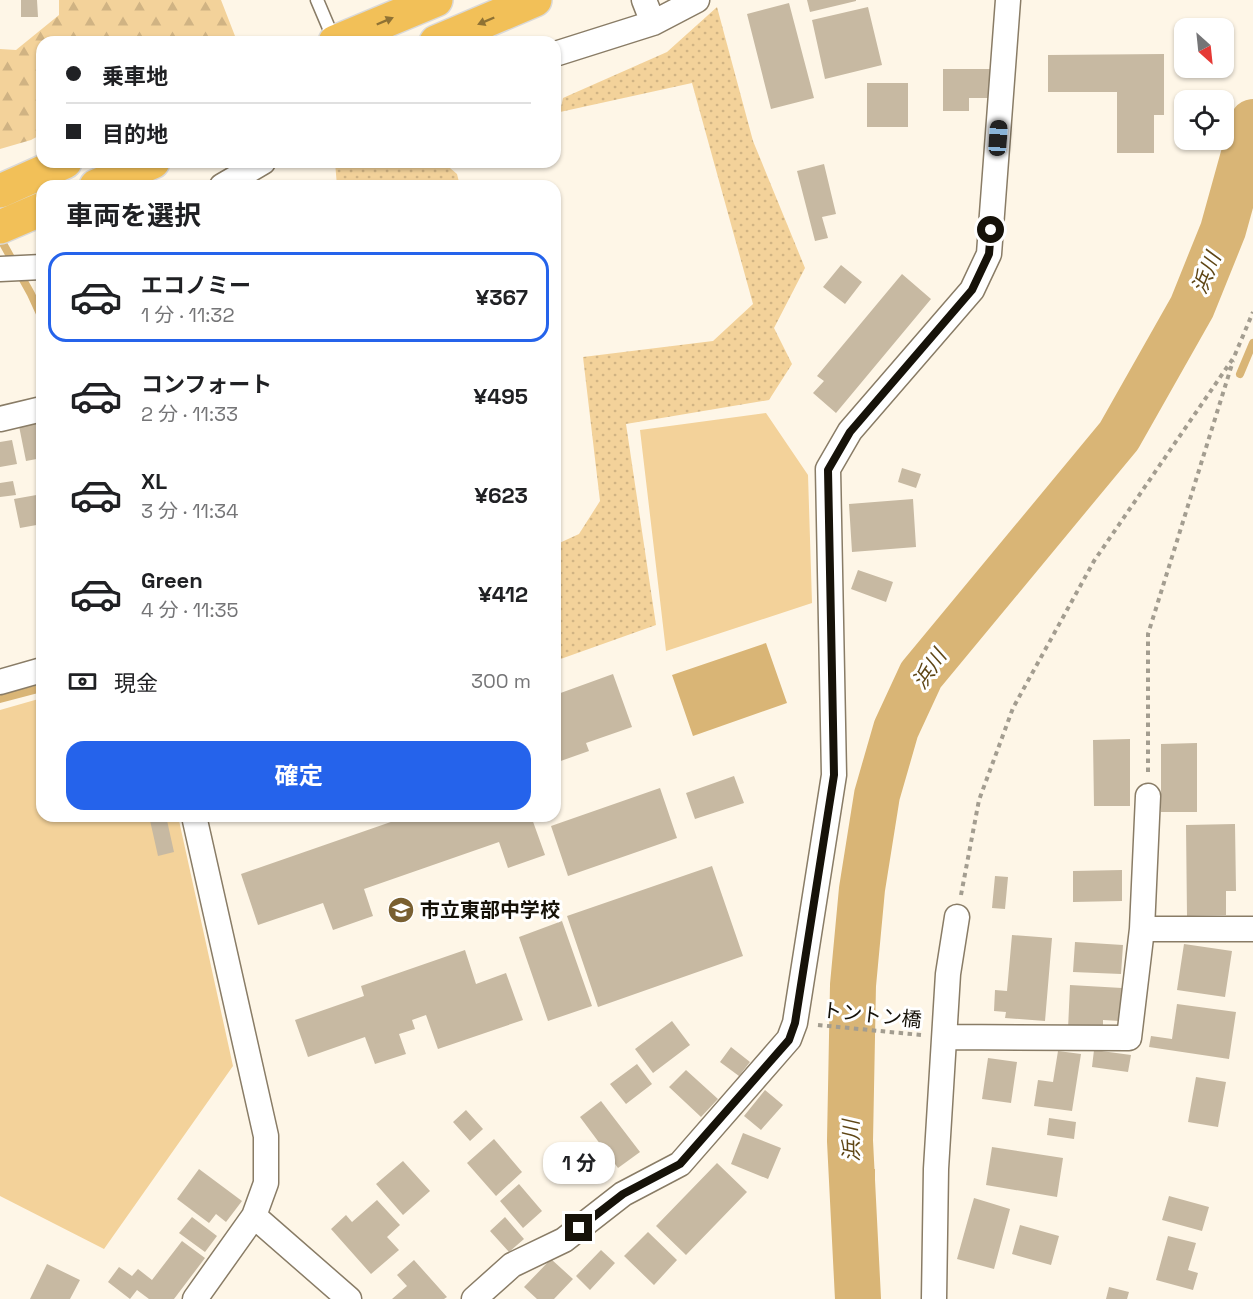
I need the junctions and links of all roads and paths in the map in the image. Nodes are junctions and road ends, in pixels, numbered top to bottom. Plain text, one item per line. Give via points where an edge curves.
1 (317, 0) edge
2 (436, 0) edge
3 (535, 0) edge
4 (697, 0) edge
5 (1008, 0) edge
6 (647, 8) edge
7 (332, 36) edge
8 (349, 36) edge
9 (450, 36) edge
10 (561, 51) edge
11 (52, 168) edge
12 (139, 168) edge
13 (253, 168) edge
14 (110, 180) edge
15 (232, 180) edge
16 (5, 189) edge
17 (36, 267) edge
18 (0, 268) edge
19 (1253, 312) edge
20 (1234, 357) junction
21 (36, 410) edge
22 (0, 419) edge
23 (36, 672) edge
24 (0, 682) edge
25 (1148, 796) joint
26 (195, 822) edge
27 (957, 916) joint
28 (1142, 929) junction
29 (1253, 929) edge
30 (795, 1023) junction
31 (945, 1037) junction
32 (254, 1216) junction
33 (195, 1299) edge
34 (349, 1299) edge
35 (474, 1299) edge
36 (934, 1299) edge

1 - 7 lane
8 -> 2 highway
3 -> 9 highway
4 - 6 street
5 - 30 street via 989,254 972,290 850,432 828,470 834,775
6 - 10 street
11 - 16 highway
12 - 14 highway
13 - 15 street
17 - 18 street
19 - 20 path
20 - 25 path via 1148,634
20 - 27 path via 1094,561 1013,708 979,800
21 - 22 street
23 - 24 street
25 - 28 street
26 - 32 street via 266,1136 266,1183
27 - 31 street via 948,974
28 - 29 street
28 - 31 street via 1129,1038
30 - 31 path, トントン橋
30 - 35 street via 789,1040 680,1164 623,1194 564,1240 512,1265
31 - 36 street via 936,1169
32 - 33 street
32 - 34 street

